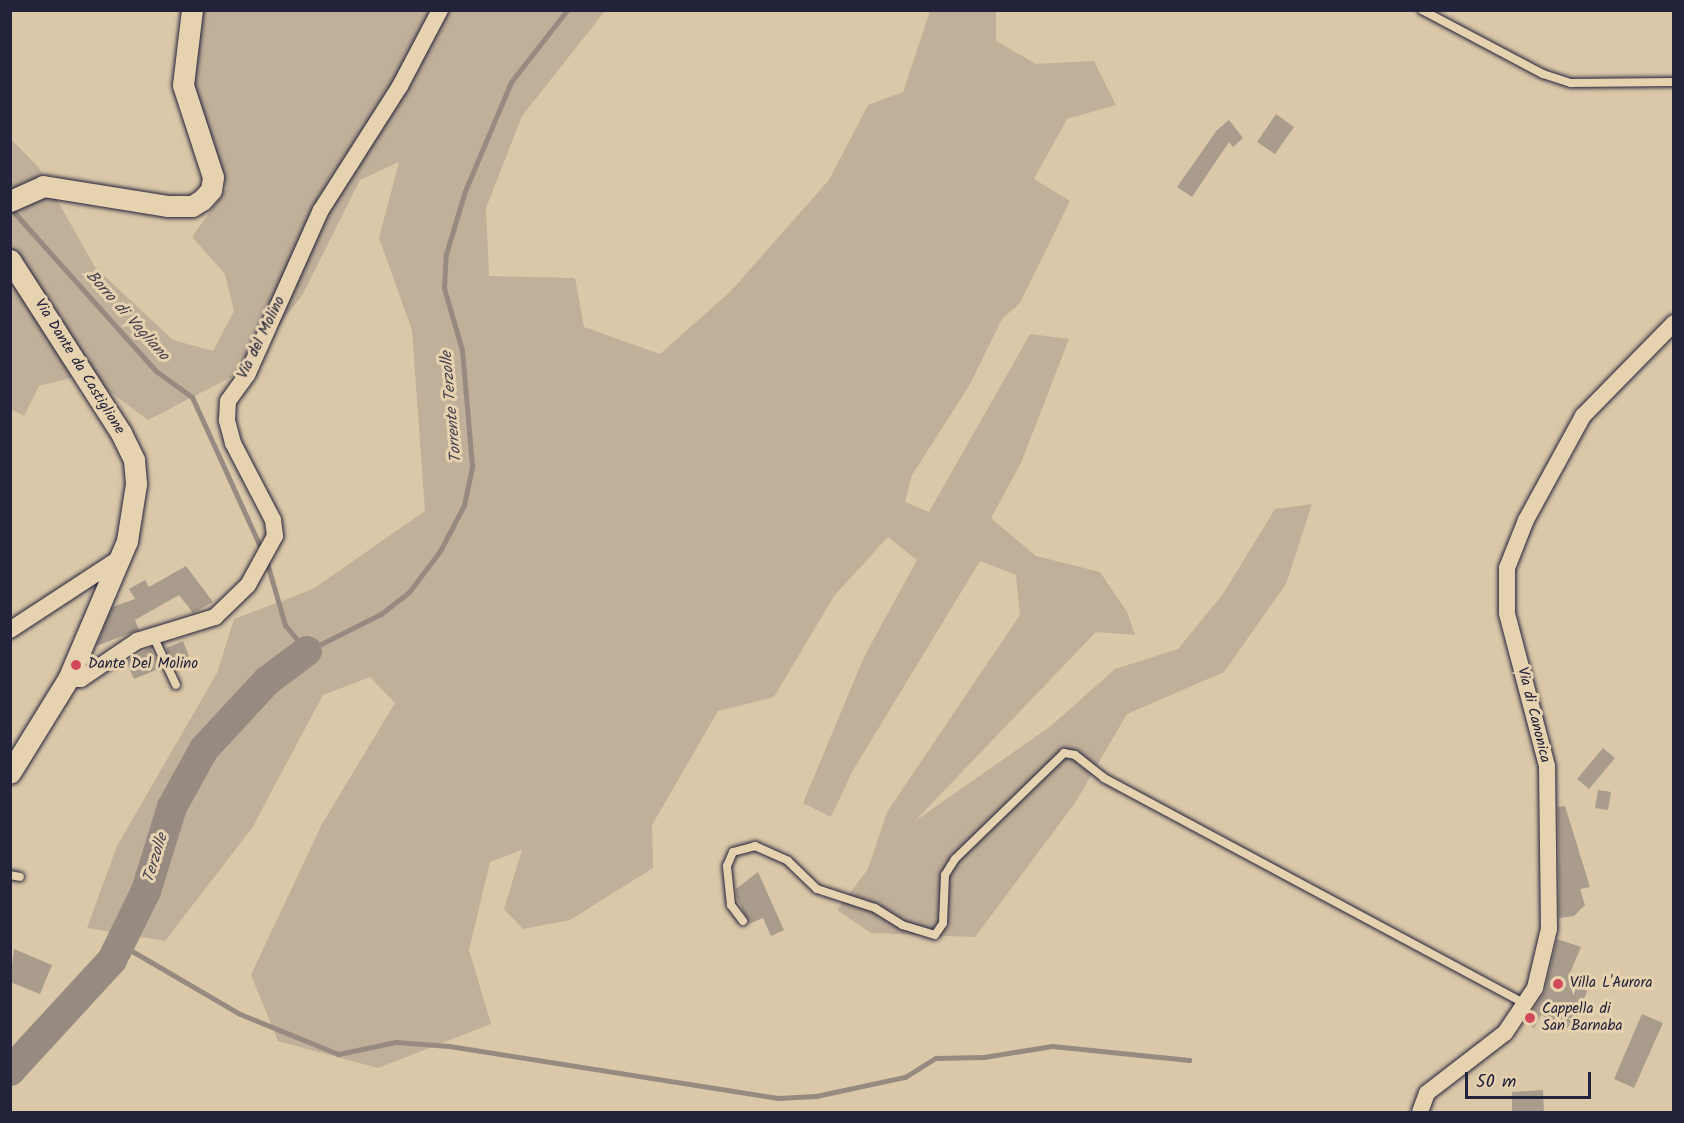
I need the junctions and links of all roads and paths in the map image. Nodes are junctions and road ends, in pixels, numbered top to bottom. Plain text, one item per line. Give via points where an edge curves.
1 (192, 10) edge
2 (440, 10) edge
3 (1422, 10) edge
4 (1674, 82) edge
5 (10, 201) edge
6 (10, 260) edge
7 (1674, 323) edge
8 (120, 558) junction
9 (10, 630) edge
10 (153, 636) junction
11 (68, 678) junction
12 (176, 685) dead end
13 (10, 773) edge
14 (10, 875) edge
15 (20, 878) dead end
16 (743, 921) dead end
17 (1524, 1004) junction
18 (1420, 1113) edge

1 - 5 street via 183,85 213,177 202,200 192,206 168,206 43,186
2 - 10 street, Via del Molino via 400,86 321,210 248,373 228,400 227,420 233,443 273,520 275,536 248,585 215,616
3 - 4 lane via 1543,74 1571,83
6 - 8 street, Via Dante da Castiglione via 96,388 134,460 136,506
7 - 17 street, Via di Canonica via 1584,416 1526,520 1507,568 1507,613 1546,766 1549,929 1535,988
8 - 9 street
8 - 11 street, Via Dante da Castiglione
10 - 11 street, Via del Molino via 98,664 81,679
10 - 12 lane
11 - 13 street, Via Dante da Castiglione
14 - 15 lane
16 - 17 lane via 731,905 726,872 733,852 755,846 788,861 817,889 875,908 902,925 935,935 943,923 945,875 955,859 1064,753 1075,755 1104,778
17 - 18 street, Via di Canonica via 1505,1033 1427,1093

